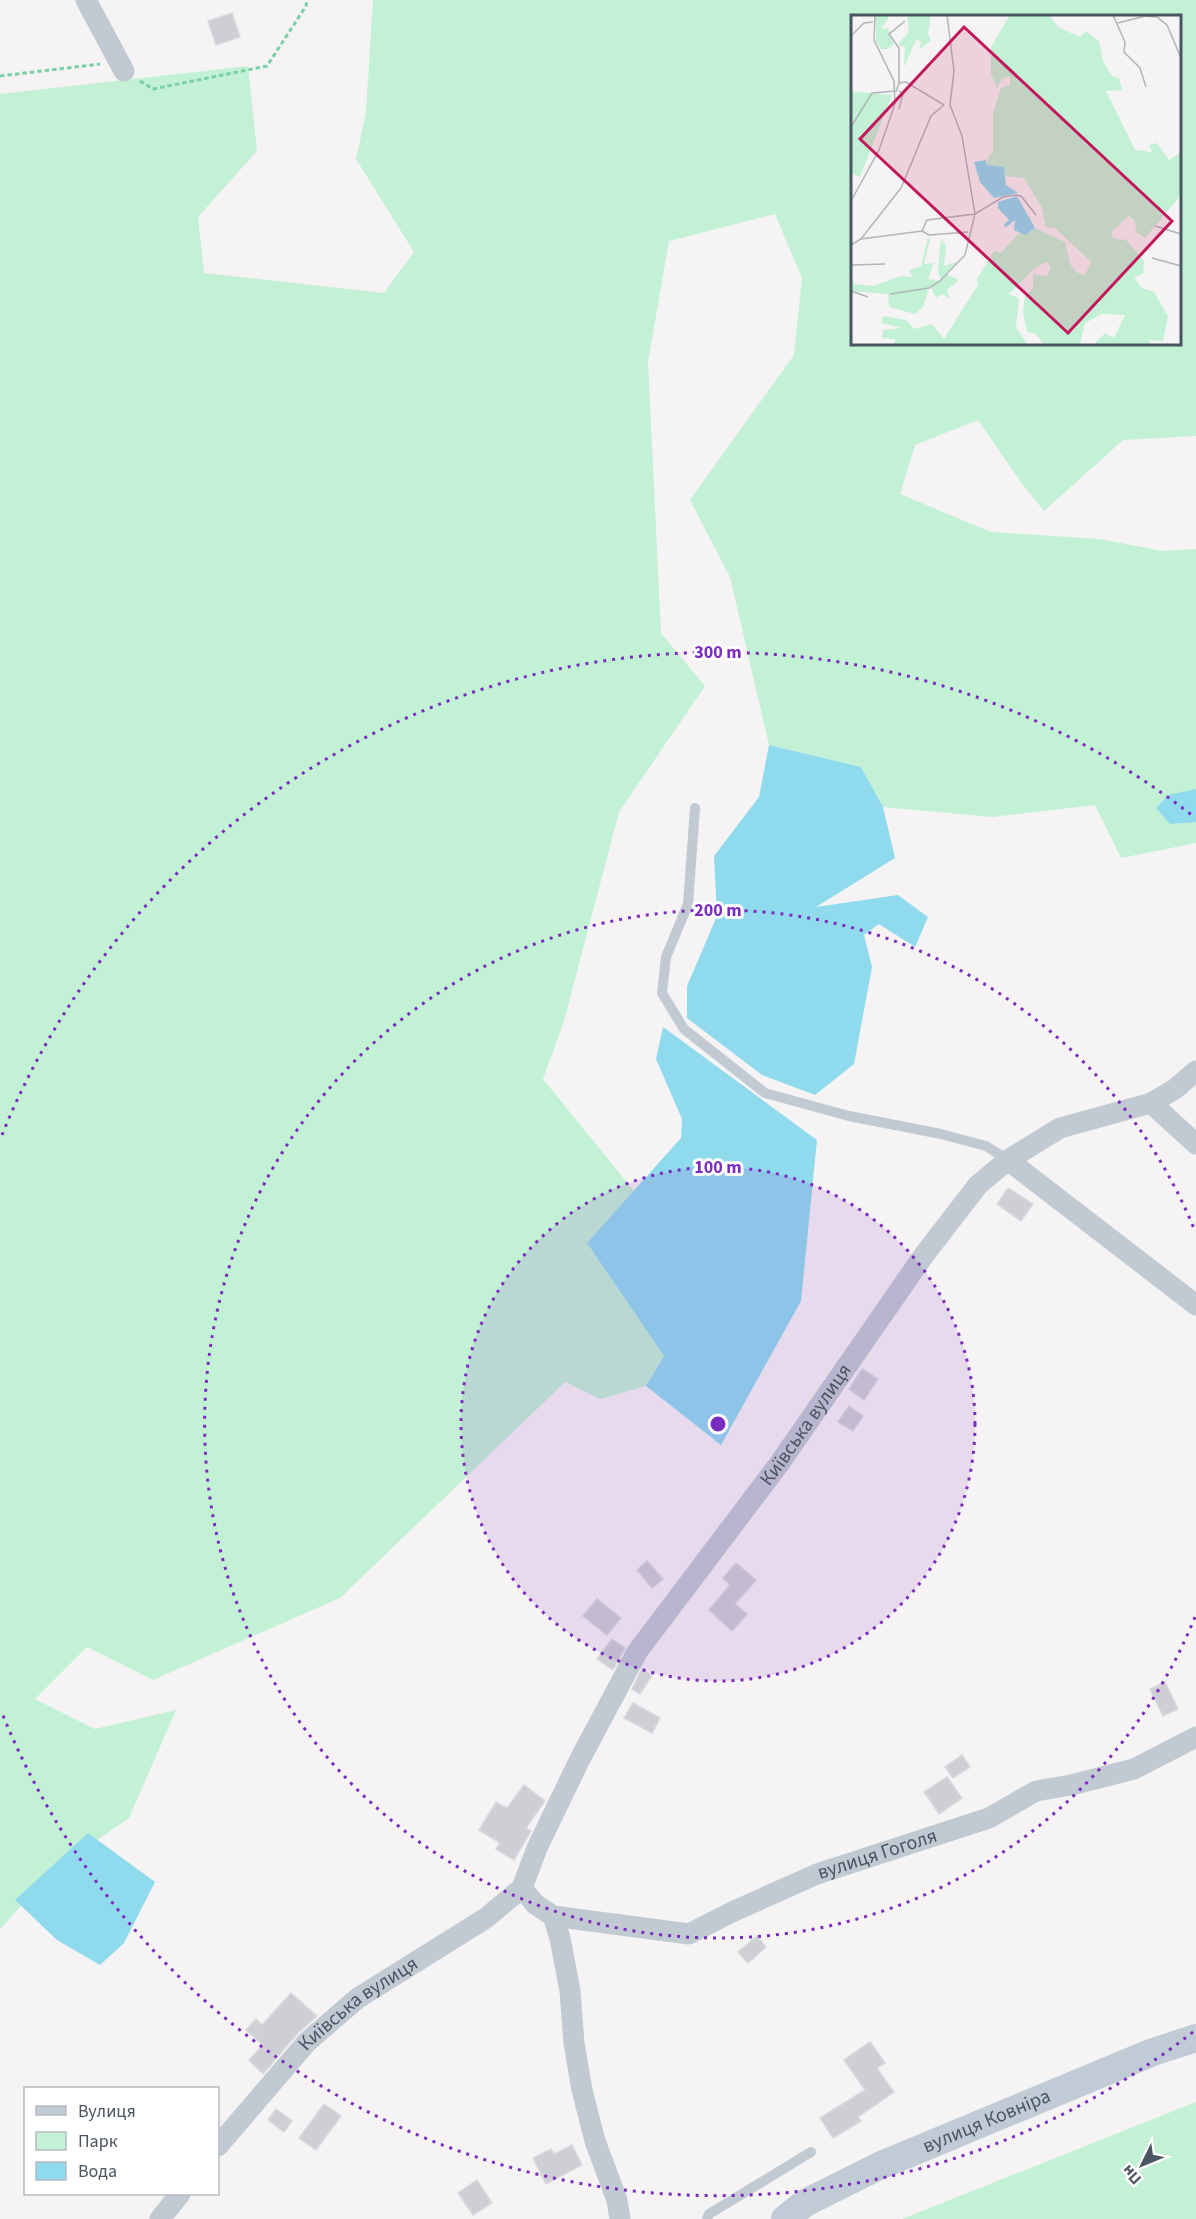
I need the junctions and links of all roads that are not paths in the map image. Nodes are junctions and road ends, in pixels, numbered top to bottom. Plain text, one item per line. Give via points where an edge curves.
1 (86, 0) edge
2 (124, 71) road end
3 (695, 808) dead end
4 (1196, 1071) edge
5 (1150, 1103) junction
6 (1196, 1144) edge
7 (1008, 1160) junction
8 (1196, 1305) edge
9 (1196, 1737) edge
10 (522, 1888) junction
11 (553, 1916) junction
12 (1196, 2038) edge
13 (219, 2145) edge
14 (812, 2152) dead end
15 (178, 2195) edge
16 (160, 2219) edge
17 (620, 2219) edge
18 (707, 2219) edge
19 (785, 2219) edge

1 - 2 street
3 - 7 lane via 688,904 666,957 662,993 684,1029 765,1093 986,1146
4 - 5 street, Київська вулиця
5 - 6 street
5 - 7 street, Київська вулиця via 1060,1128
7 - 8 street
7 - 10 street, Київська вулиця via 978,1185 924,1255 779,1464 637,1653 580,1759
9 - 11 street, вулиця Гоголя via 1134,1769 1036,1791 989,1818 817,1874 689,1934
10 - 11 street via 535,1904
10 - 13 street, Київська вулиця via 486,1918 358,1998 306,2042
11 - 17 street via 570,1991 582,2090
12 - 19 street, вулиця Ковніра via 1153,2052 879,2166 805,2203
14 - 18 lane via 709,2214
15 - 16 street

